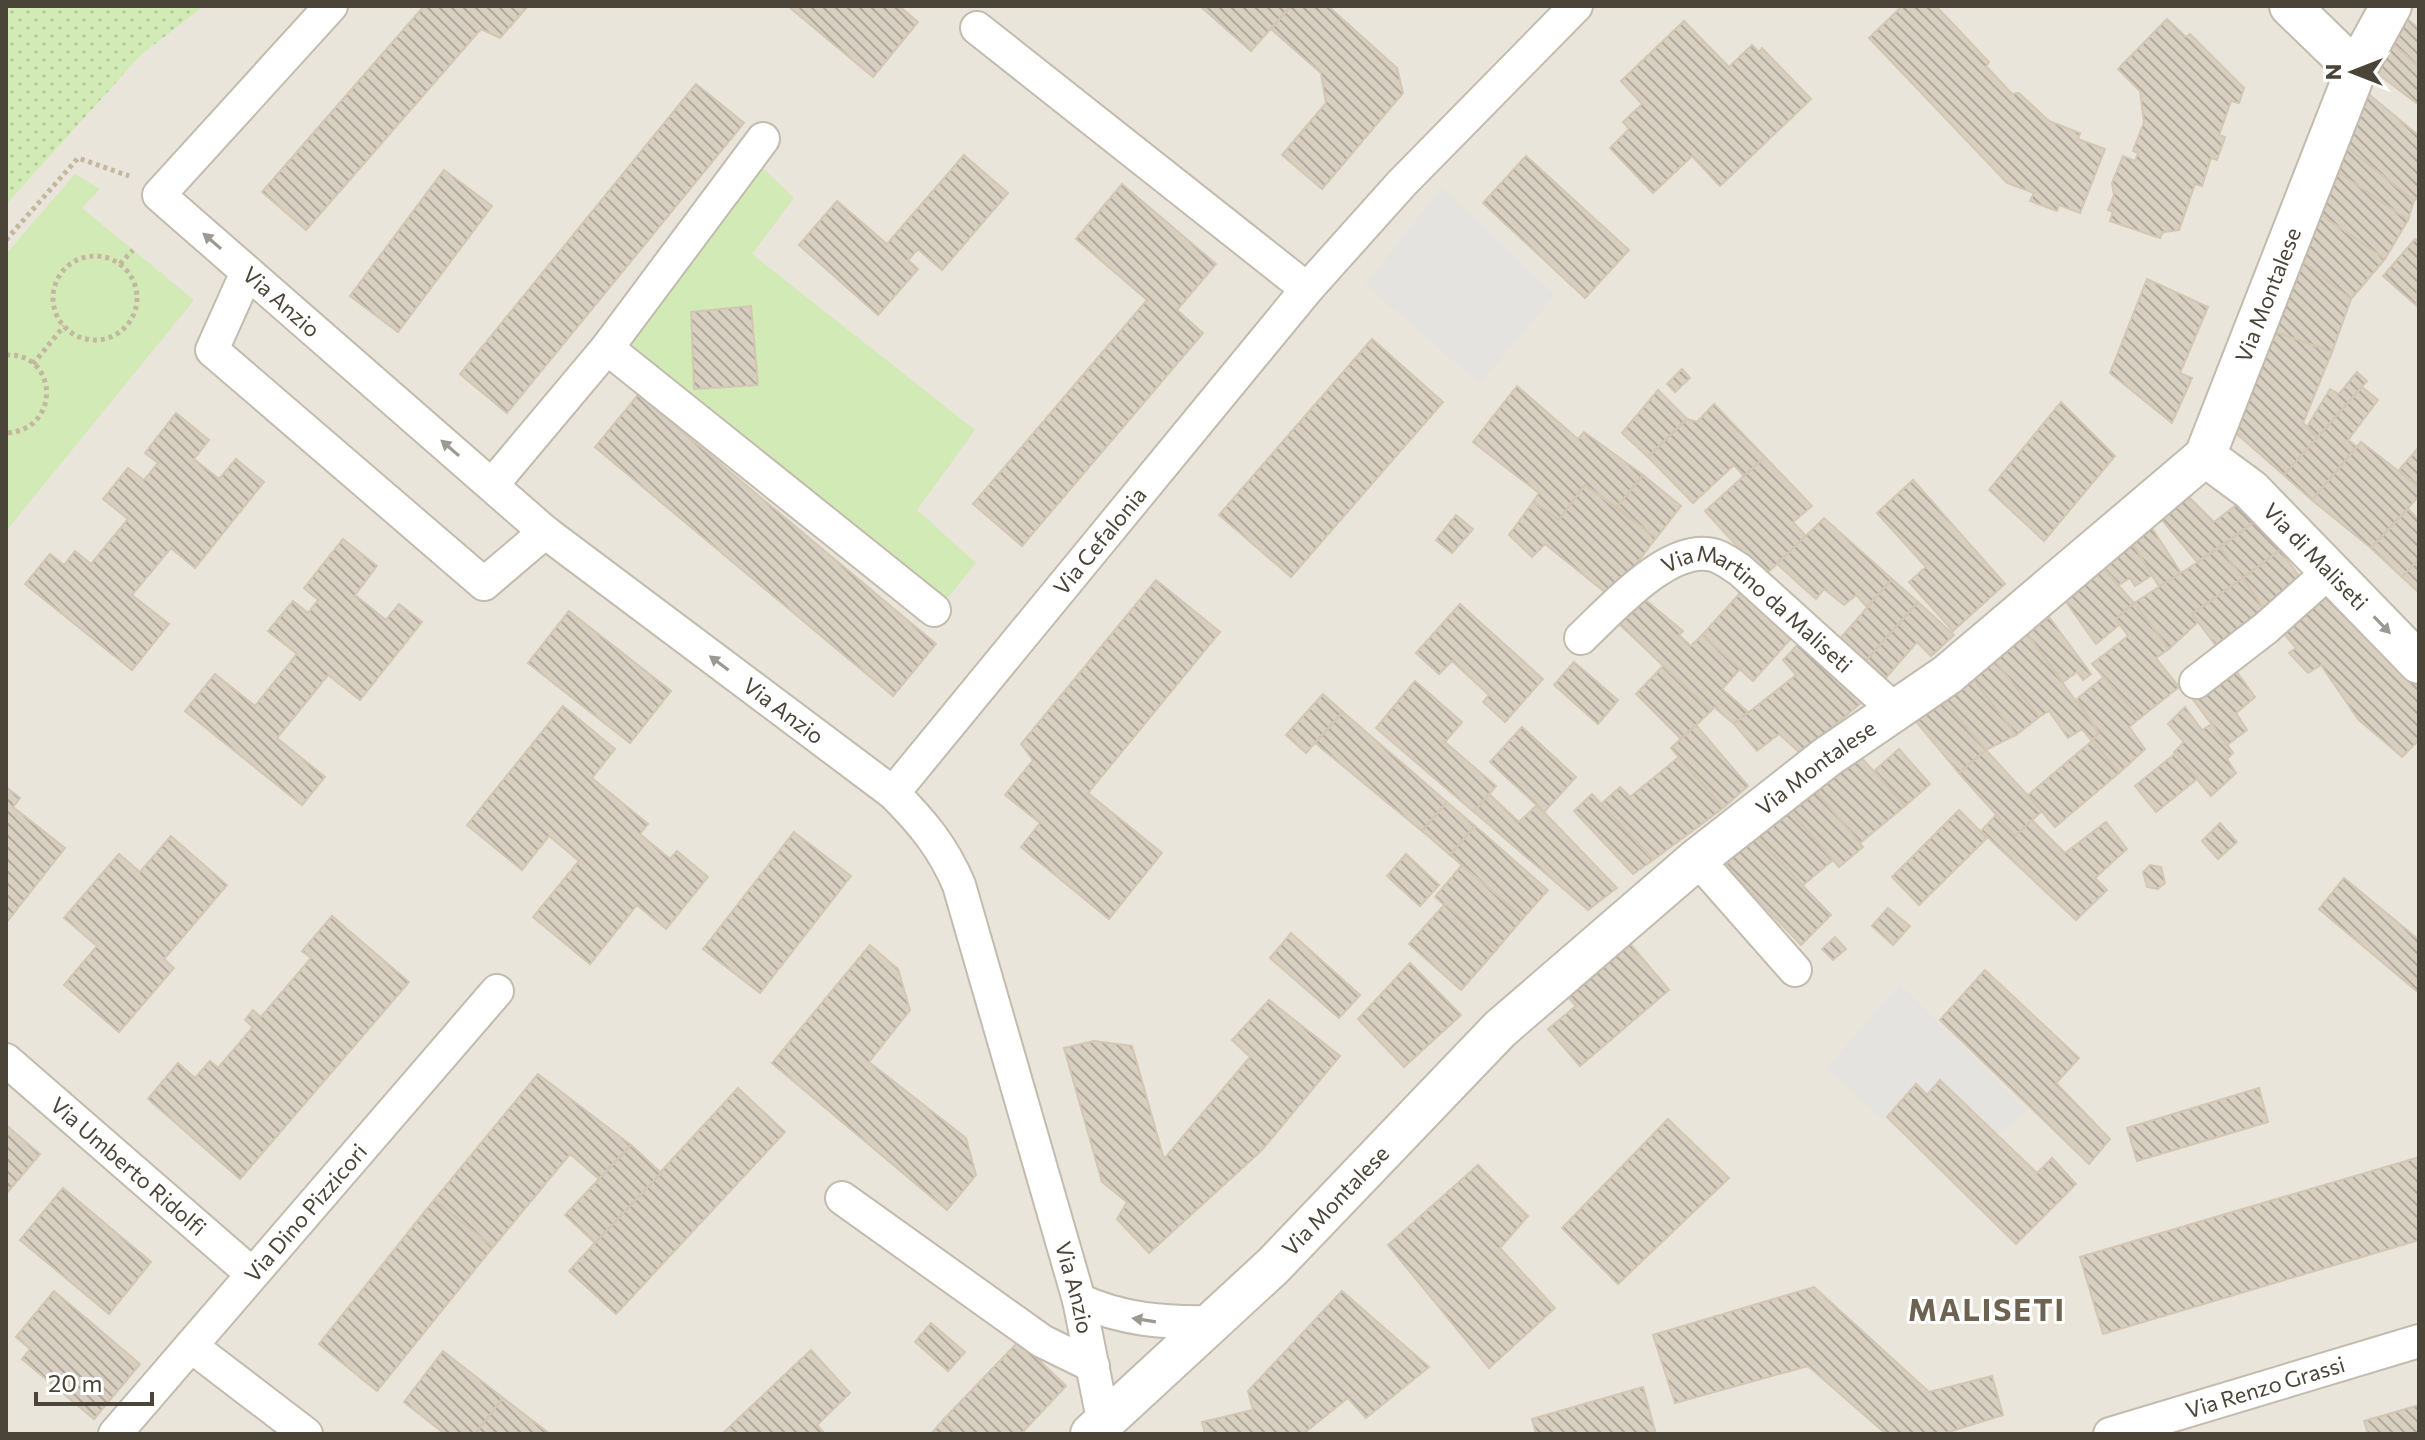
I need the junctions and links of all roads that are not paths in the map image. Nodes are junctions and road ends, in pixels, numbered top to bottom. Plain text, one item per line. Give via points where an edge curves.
1 (331, 6) edge
2 (1576, 6) edge
3 (2290, 6) edge
4 (2391, 6) edge
5 (977, 28) dead end
6 (2356, 70) junction
7 (763, 139) dead end
8 (247, 272) junction
9 (1307, 289) junction
10 (607, 348) junction
11 (2205, 456) junction
12 (492, 485) junction
13 (545, 532) junction
14 (2330, 571) junction
15 (934, 610) dead end
16 (1581, 638) dead end
17 (2419, 663) edge
18 (2196, 682) dead end
19 (1895, 710) junction
20 (893, 793) junction
21 (1697, 859) junction
22 (1795, 970) dead end
23 (497, 991) dead end
24 (6, 1060) edge
25 (842, 1198) dead end
26 (251, 1273) junction
27 (1079, 1300) junction
28 (1212, 1322) junction
29 (2419, 1341) edge
30 (191, 1346) junction
31 (1093, 1366) junction
32 (1101, 1430) edge
33 (115, 1434) edge
34 (306, 1434) edge
35 (2110, 1434) edge

8 -> 1 street, Via Anzio via 150,188
2 - 9 street, Via Cefalonia via 1402,183
3 - 6 street
4 - 6 street, Via Montalese
5 - 9 street
6 - 11 street, Via Montalese
7 - 10 street
12 -> 8 street, Via Anzio
8 - 13 street via 212,350 484,584
9 - 20 street, Via Cefalonia
10 - 12 street
10 - 15 street
11 - 14 street, Via di Maliseti via 2251,490
11 - 19 street, Via Montalese via 1947,675
12 - 13 street, Via Anzio
20 -> 13 street, Via Anzio
14 -> 17 street, Via di Maliseti
14 - 18 street
16 - 19 street, Via Martino da Maliseti via 1670,562 1713,555 1740,570
19 - 21 street, Via Montalese
20 - 27 street, Via Anzio via 939,844 959,885
21 - 22 street
21 - 28 street, Via Montalese via 1500,1029 1273,1266
23 - 26 street, Via Dino Pizzicori
24 - 26 street, Via Umberto Ridolfi
25 - 31 street via 1042,1341
26 - 30 street, Via Dino Pizzicori
28 -> 27 street via 1150,1321
27 - 31 street, Via Anzio
28 - 32 street, Via Montalese
29 - 35 street, Via Renzo Grassi
30 - 33 street, Via Dino Pizzicori
30 - 34 street
31 - 32 street, Via Anzio

